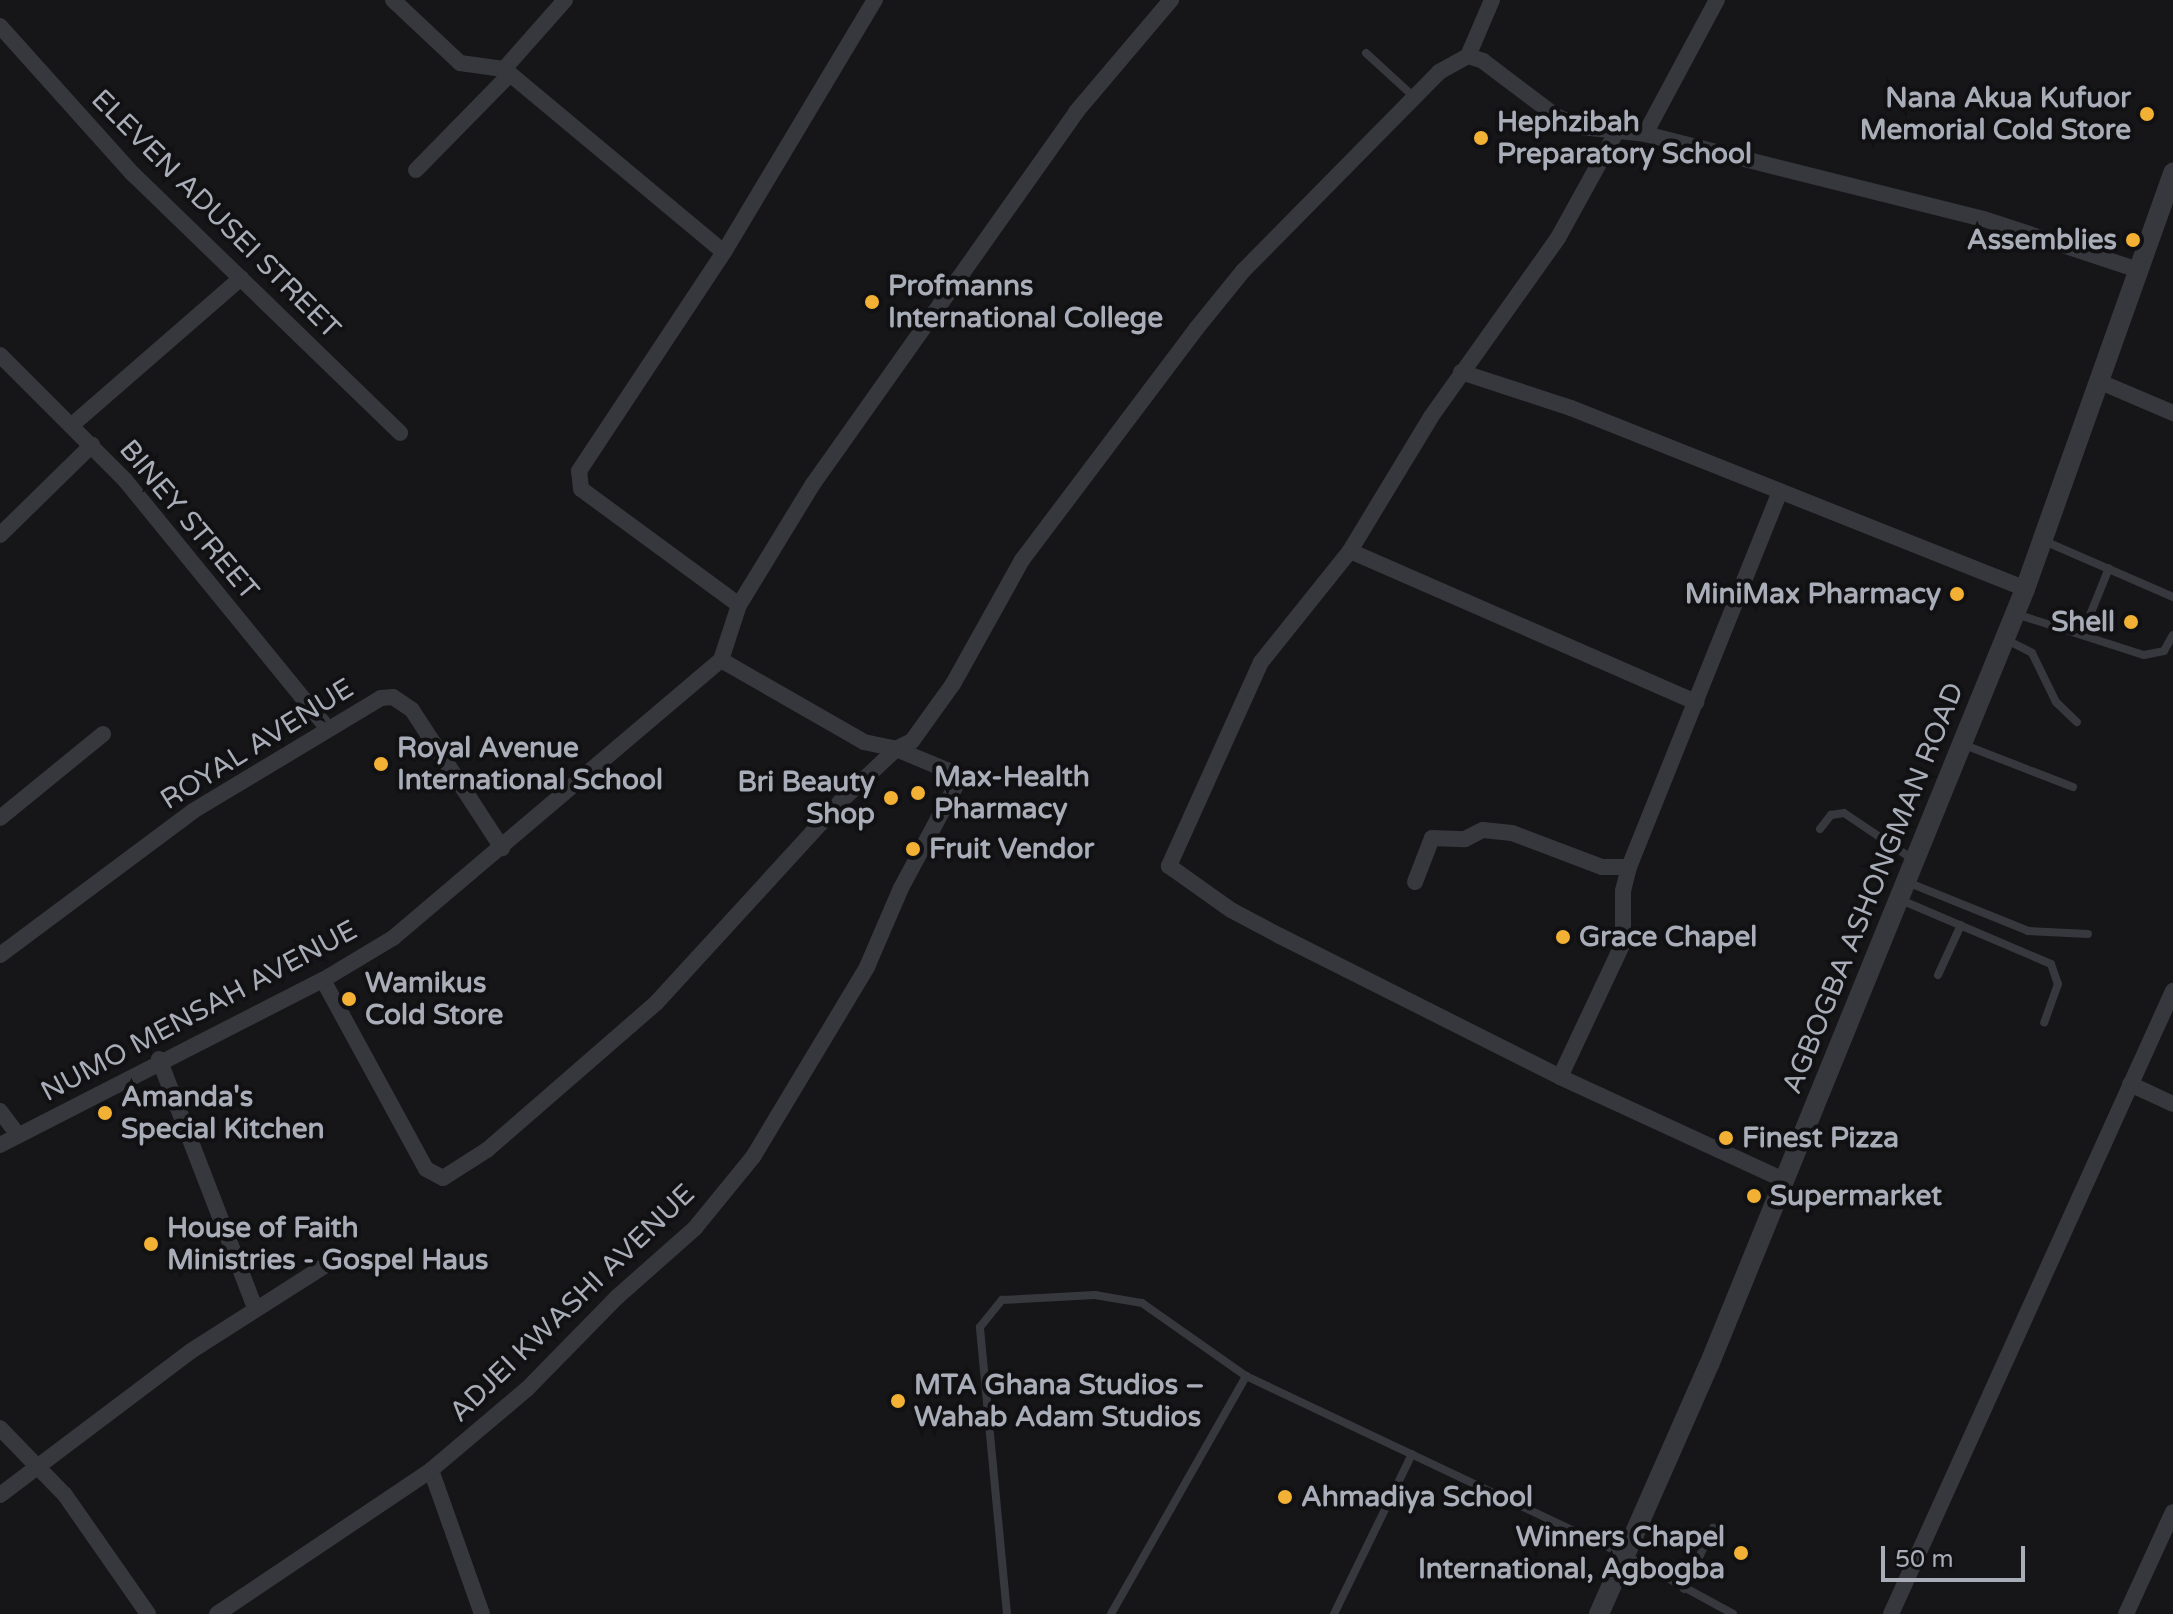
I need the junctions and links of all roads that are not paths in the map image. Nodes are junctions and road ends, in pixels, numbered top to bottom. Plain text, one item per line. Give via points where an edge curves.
1 (393, 0) edge
2 (565, 0) edge
3 (875, 0) edge
4 (1171, 0) edge
5 (1492, 0) edge
6 (1717, 0) edge
7 (0, 26) edge
8 (1366, 53) dead end
9 (1468, 56) junction
10 (507, 72) junction
11 (1415, 98) junction
12 (1617, 131) junction
13 (1645, 134) junction
14 (416, 170) dead end
15 (2173, 173) edge
16 (724, 252) junction
17 (2138, 270) junction
18 (241, 278) junction
19 (0, 355) edge
20 (1461, 372) junction
21 (2098, 381) junction
22 (2173, 413) edge
23 (72, 425) junction
24 (400, 433) dead end
25 (92, 445) junction
26 (1780, 491) junction
27 (0, 535) edge
28 (2042, 540) junction
29 (1350, 551) junction
30 (2109, 568) junction
31 (2025, 589) junction
32 (2173, 597) edge
33 (739, 605) junction
34 (2015, 614) junction
35 (2082, 635) junction
36 (2173, 635) edge
37 (2005, 639) junction
38 (721, 660) junction
39 (1696, 702) junction
40 (2077, 722) dead end
41 (328, 729) junction
42 (103, 734) dead end
43 (1962, 744) junction
44 (896, 749) junction
45 (2073, 787) dead end
46 (0, 818) edge
47 (1820, 829) dead end
48 (502, 848) junction
49 (1914, 861) junction
50 (1629, 867) junction
51 (1415, 882) dead end
52 (1903, 890) junction
53 (1961, 925) junction
54 (2088, 934) dead end
55 (0, 955) edge
56 (1938, 975) dead end
57 (323, 980) junction
58 (2173, 991) edge
59 (2044, 1023) dead end
60 (159, 1059) junction
61 (1560, 1077) junction
62 (2130, 1084) junction
63 (2173, 1104) edge
64 (0, 1111) edge
65 (18, 1135) junction
66 (0, 1145) edge
67 (1784, 1180) junction
68 (326, 1265) dead end
69 (255, 1308) junction
70 (1246, 1376) junction
71 (0, 1428) edge
72 (1412, 1454) junction
73 (38, 1470) junction
74 (431, 1470) junction
75 (0, 1495) edge
76 (2173, 1512) edge
77 (1713, 1528) dead end
78 (1625, 1555) junction
79 (1684, 1589) junction
80 (148, 1614) edge
81 (217, 1614) edge
82 (482, 1614) edge
83 (1007, 1614) edge
84 (1111, 1614) edge
85 (1334, 1614) edge
86 (1599, 1614) edge
87 (1733, 1614) edge
88 (1891, 1614) edge
89 (2126, 1614) edge

1 - 10 street via 460,63
2 - 10 street
3 - 16 street
4 - 33 street via 1076,112 977,246 813,484
5 - 9 street
6 - 13 street
7 - 18 street, ELEVEN ADUSEI STREET via 133,174
8 - 11 lane
9 - 11 street via 1454,61
9 - 12 street via 1508,77 1556,116 1581,127
10 - 14 street
10 - 16 street
11 - 44 street via 1243,271 1196,329 1022,560 927,726
12 - 13 street
12 - 20 street via 1558,238
13 - 17 street via 1984,219
15 - 17 street, AGBOGBA ASHONGMAN ROAD
16 - 33 street via 578,480 581,489
17 - 21 street, AGBOGBA ASHONGMAN ROAD
18 - 23 street
18 - 24 street, ELEVEN ADUSEI STREET
19 - 23 street, BINEY STREET
20 - 26 street via 1571,408
20 - 29 street
21 - 22 street
21 - 28 street, AGBOGBA ASHONGMAN ROAD
23 - 25 street, BINEY STREET
25 - 27 street
25 - 41 street, BINEY STREET
26 - 31 street
26 - 39 street
28 - 30 lane
28 - 31 street, AGBOGBA ASHONGMAN ROAD
29 - 39 street
29 - 61 street via 1261,662 1169,866 1231,910
30 - 32 lane
30 - 35 lane
31 - 34 street, AGBOGBA ASHONGMAN ROAD
33 - 38 street
34 - 35 lane
34 - 37 street, AGBOGBA ASHONGMAN ROAD
35 - 36 lane via 2152,655 2164,651
37 - 40 lane via 2032,653 2056,702
37 - 43 street, AGBOGBA ASHONGMAN ROAD
38 - 44 street via 864,742
38 - 48 street, NUMO MENSAH AVENUE
39 - 50 street
41 - 48 street, ROYAL AVENUE via 381,698 393,697 412,710
41 - 55 street, ROYAL AVENUE via 193,811
42 - 46 street
43 - 45 lane
43 - 49 street, AGBOGBA ASHONGMAN ROAD
44 - 57 street via 840,802 657,1002 460,1171 443,1178 426,1169
44 - 74 street, ADJEI KWASHI AVENUE via 961,776 901,888 867,967 753,1157 695,1228 616,1298 527,1389
47 - 49 lane via 1831,815 1844,813
48 - 57 street, NUMO MENSAH AVENUE via 393,938
49 - 52 street, AGBOGBA ASHONGMAN ROAD
50 - 51 street via 1602,867 1512,833 1483,830 1465,839 1432,838
50 - 61 street via 1623,891 1623,943
52 - 53 lane
52 - 54 lane via 2010,926
52 - 67 street, AGBOGBA ASHONGMAN ROAD
53 - 56 lane
53 - 59 lane via 2055,968 2058,984
57 - 60 street, NUMO MENSAH AVENUE
58 - 62 street
60 - 65 street, NUMO MENSAH AVENUE
60 - 69 street
61 - 67 street
62 - 63 street
62 - 88 street
64 - 65 street
65 - 66 street, NUMO MENSAH AVENUE
67 - 78 street, AGBOGBA ASHONGMAN ROAD
68 - 69 street
69 - 73 street
70 - 72 lane
70 - 83 lane via 1164,1317 1123,1298 1020,1296 989,1310 978,1337
70 - 84 lane
71 - 73 street
72 - 78 lane
72 - 85 lane
73 - 75 street
73 - 80 street via 65,1495
74 - 81 street, ADJEI KWASHI AVENUE
74 - 82 street
76 - 89 street
77 - 79 lane
78 - 79 lane
78 - 86 street, AGBOGBA ASHONGMAN ROAD
79 - 87 lane

